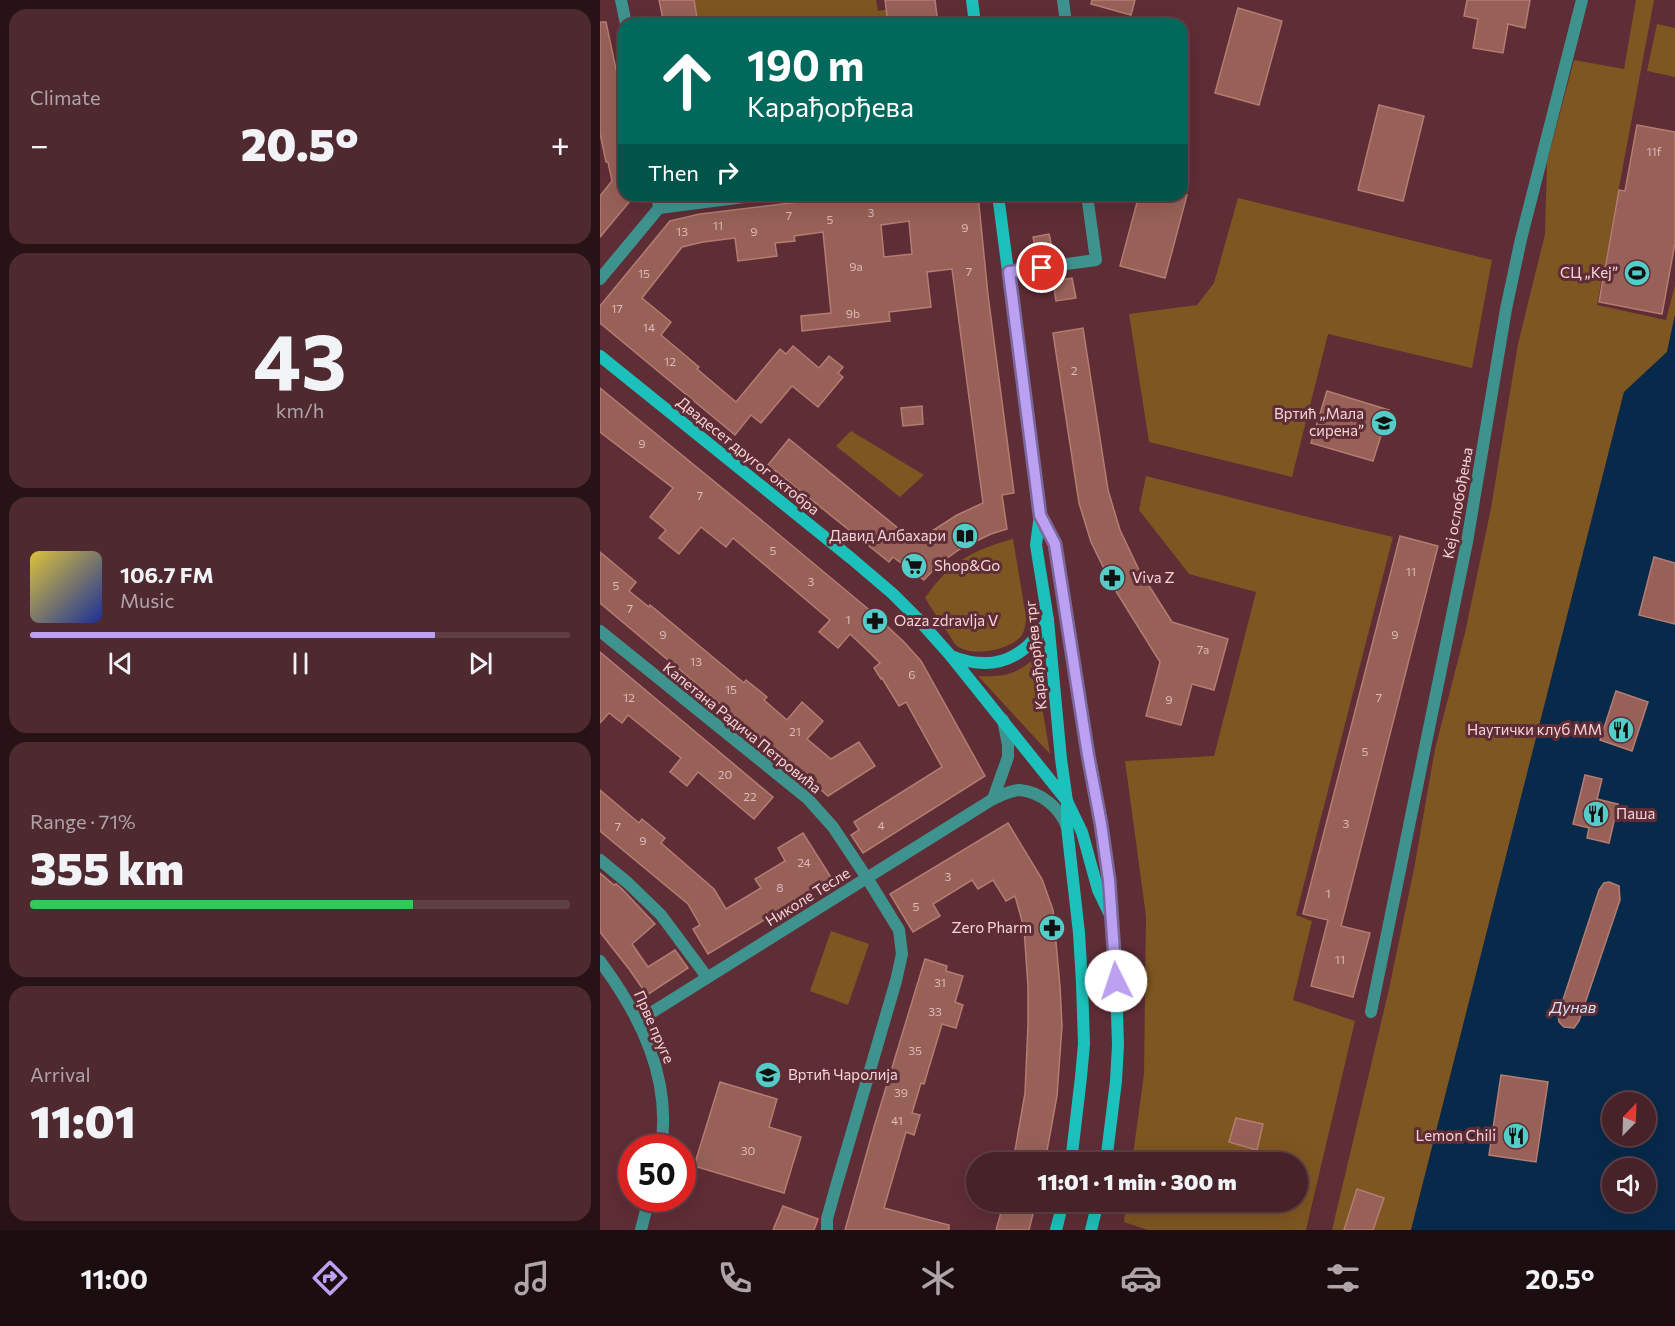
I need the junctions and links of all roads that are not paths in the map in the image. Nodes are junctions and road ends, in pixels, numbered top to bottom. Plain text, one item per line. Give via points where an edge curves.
1 (621, 0) edge
2 (972, 0) edge
3 (1064, 0) edge
4 (1582, 0) edge
5 (625, 18) edge
6 (974, 18) edge
7 (1066, 18) edge
8 (658, 201) edge
9 (713, 201) edge
10 (999, 201) edge
11 (1088, 201) edge
12 (659, 208) junction
13 (1009, 272) junction
14 (600, 279) edge
15 (600, 356) edge
16 (1040, 515) junction
17 (1048, 620) junction
18 (600, 632) edge
19 (950, 655) junction
20 (1003, 720) junction
21 (993, 799) junction
22 (1067, 801) junction
23 (1067, 827) junction
24 (600, 860) edge
25 (867, 878) junction
26 (1112, 919) junction
27 (600, 961) edge
28 (707, 977) junction
29 (1371, 1012) dead end
30 (638, 1021) junction
31 (663, 1134) edge
32 (1072, 1152) edge
33 (1107, 1152) edge
34 (646, 1212) edge
35 (1060, 1212) edge
36 (1096, 1212) edge
37 (641, 1230) edge
38 (827, 1230) edge
39 (1056, 1230) edge
40 (1091, 1230) edge

1 - 5 street
2 - 6 main road
3 - 7 street
4 - 29 street, Кеј ослобођења via 1506,309 1467,542
8 - 12 street
9 - 12 street
10 - 13 main road
11 - 13 street via 1096,260
12 - 14 street
13 - 16 main road
15 - 19 main road, Двадесет другог октобра via 835,545 903,604
16 - 17 main road, Карађорђев трг via 1036,545
16 - 26 main road via 1055,544 1101,824
17 - 19 main road via 1027,649 1013,658 977,664
17 - 22 main road, Карађорђев трг
18 - 25 street, Капетана Радича Петровића via 807,798 833,827
19 - 20 main road
20 - 21 street via 1008,757
20 - 22 main road
21 - 23 street, Николе Тесле via 1020,790 1039,796 1054,807
21 - 25 street, Николе Тесле
22 - 23 main road, Карађорђев трг
22 - 26 main road
23 - 32 main road, Карађорђев трг via 1080,933 1083,1044
24 - 28 street via 662,915
25 - 28 street, Николе Тесле
25 - 38 street, Капетана Радича Петровића via 899,930 902,954
26 - 33 main road via 1118,1045
27 - 30 street, Прве пруге
28 - 30 street, Николе Тесле
30 - 31 street, Прве пруге via 662,1091
34 - 37 street
35 - 39 main road
36 - 40 main road

